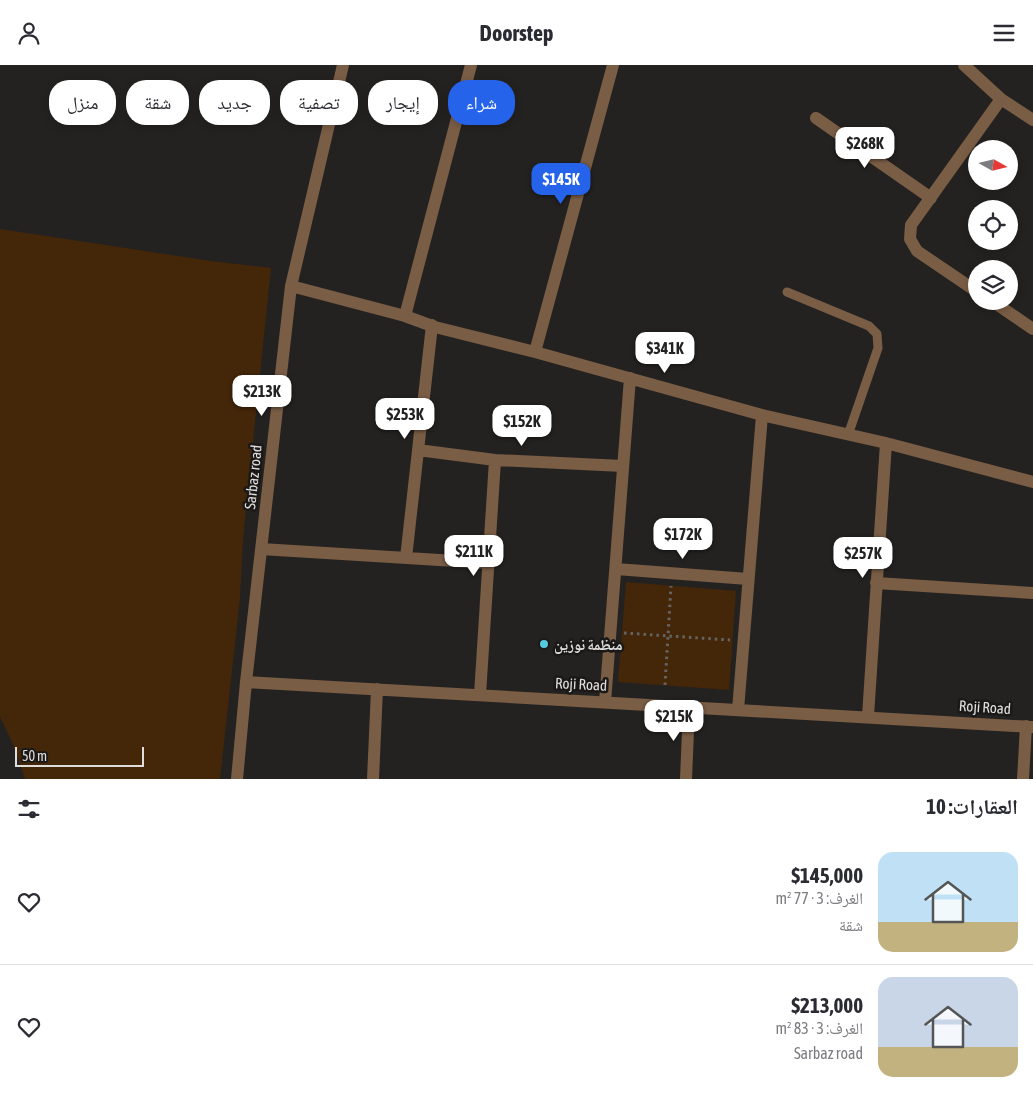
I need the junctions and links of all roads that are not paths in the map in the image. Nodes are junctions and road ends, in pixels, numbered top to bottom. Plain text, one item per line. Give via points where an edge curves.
1 (343, 65) edge
2 (471, 65) edge
3 (613, 65) edge
4 (964, 65) edge
5 (1001, 99) junction
6 (816, 118) dead end
7 (1033, 120) edge
8 (930, 198) junction
9 (291, 286) junction
10 (968, 286) edge
11 (787, 292) dead end
12 (1005, 310) edge
13 (405, 316) junction
14 (432, 325) junction
15 (1033, 329) edge
16 (535, 351) junction
17 (630, 378) junction
18 (762, 415) junction
19 (848, 435) junction
20 (886, 443) junction
21 (418, 449) junction
22 (494, 460) junction
23 (623, 466) junction
24 (1033, 482) edge
25 (261, 549) junction
26 (406, 558) junction
27 (488, 563) junction
28 (616, 569) junction
29 (748, 579) junction
30 (876, 583) junction
31 (1033, 593) edge
32 (246, 682) junction
33 (377, 689) junction
34 (480, 695) junction
35 (605, 702) junction
36 (690, 707) junction
37 (738, 710) junction
38 (868, 716) junction
39 (1030, 726) edge
40 (236, 779) edge
41 (373, 779) edge
42 (686, 779) edge
43 (1023, 779) edge

1 - 9 street, Sarbaz road
2 - 13 street
3 - 16 street
4 - 5 street
5 - 7 street
5 - 8 street
6 - 8 street
8 - 10 street via 911,225 910,239 917,251
9 - 13 street
9 - 25 street, Sarbaz road
11 - 19 lane via 869,326 877,335 878,348
12 - 15 street
13 - 14 street
14 - 16 street
14 - 21 street
16 - 17 street
17 - 18 street
17 - 23 street
18 - 19 street
18 - 29 street
19 - 20 street
20 - 24 street
20 - 30 street
21 - 22 street
21 - 26 street
22 - 23 street
22 - 27 street
23 - 28 street
25 - 26 street
25 - 32 street, Sarbaz road
26 - 27 street
27 - 34 street
28 - 29 street
28 - 35 street
29 - 37 street
30 - 31 street
30 - 38 street
32 - 33 street, Roji Road
32 - 40 street, Sarbaz road
33 - 34 street, Roji Road
33 - 41 street
34 - 35 street, Roji Road
35 - 36 street, Roji Road
36 - 37 street, Roji Road
36 - 42 street
37 - 38 street, Roji Road
38 - 39 street, Roji Road
39 - 43 street

